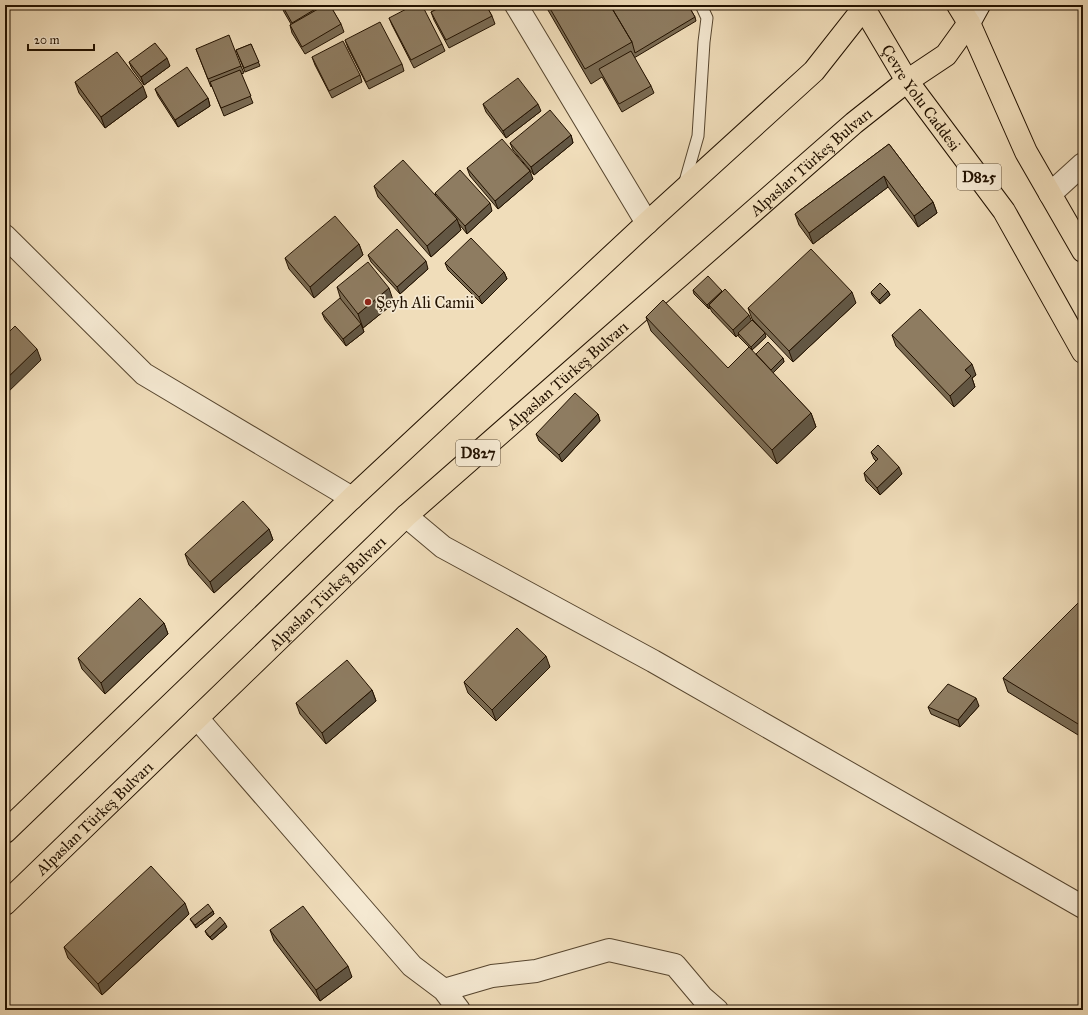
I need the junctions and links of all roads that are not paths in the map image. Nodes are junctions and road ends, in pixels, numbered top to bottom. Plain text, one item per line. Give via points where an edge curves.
1 (516, 5) edge
2 (701, 5) edge
3 (862, 6) edge
4 (969, 11) edge
5 (907, 81) junction
6 (1083, 164) edge
7 (683, 190) junction
8 (1050, 194) junction
9 (647, 222) junction
10 (5, 236) edge
11 (1083, 251) edge
12 (1083, 352) edge
13 (352, 498) junction
14 (406, 516) junction
15 (197, 718) junction
16 (5, 832) edge
17 (5, 904) edge
18 (1083, 907) edge
19 (444, 990) junction
20 (458, 1010) edge
21 (717, 1010) edge

1 - 9 street
2 - 7 lane via 707,18 698,136
3 - 5 main road, Çevre Yolu Caddesi / D825
3 - 7 main road via 814,71
4 - 5 main road, Alpaslan Türkeş Bulvarı / D827 via 946,55
4 - 8 main road via 1026,152
5 - 12 main road, Çevre Yolu Caddesi / D825 via 1004,211
5 - 14 main road, Alpaslan Türkeş Bulvarı / D827 via 842,134
6 - 8 street
7 - 9 main road
8 - 11 main road
9 - 13 main road
10 - 13 street via 144,374
13 - 16 main road
14 - 15 main road, Alpaslan Türkeş Bulvarı / D827
14 - 18 street via 443,547 653,661
15 - 17 main road, Alpaslan Türkeş Bulvarı / D827
15 - 19 street via 412,966
19 - 20 street
19 - 21 street via 492,976 536,971 609,950 675,965 702,997

